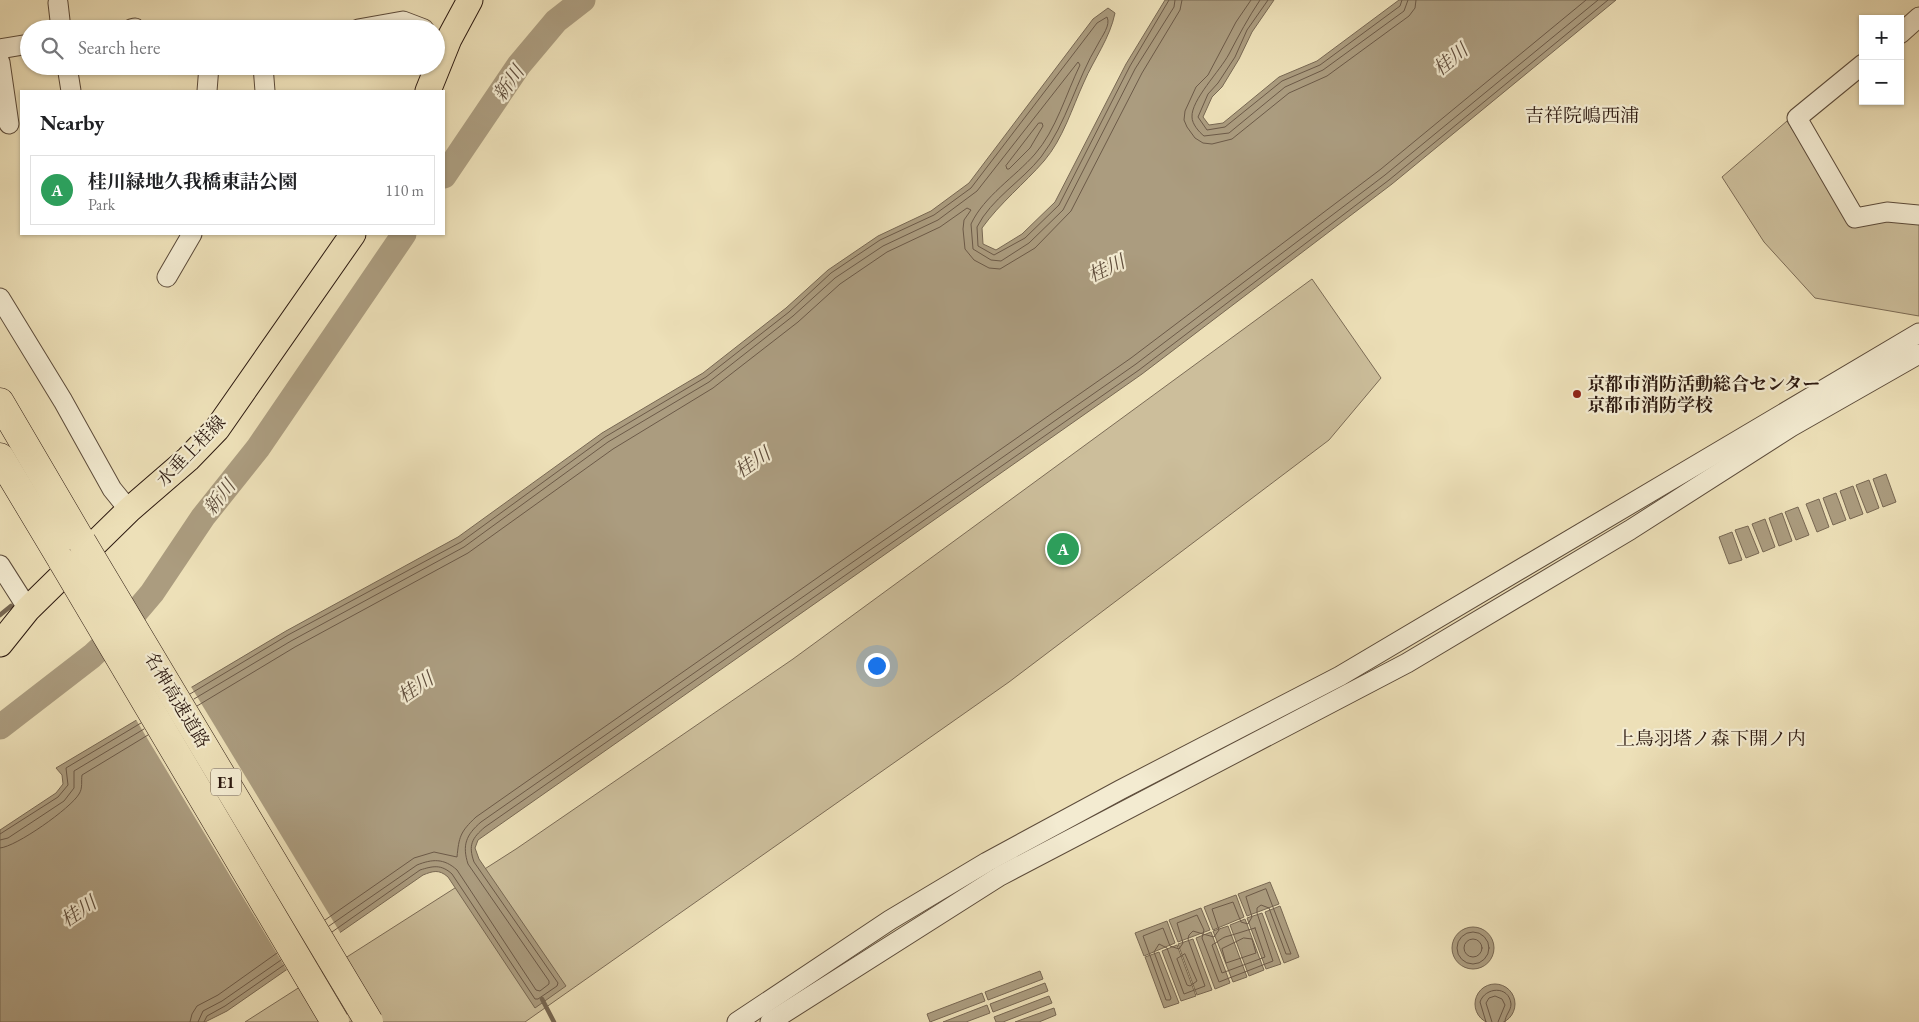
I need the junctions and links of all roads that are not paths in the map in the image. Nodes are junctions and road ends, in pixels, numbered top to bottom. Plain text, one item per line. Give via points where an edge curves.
1 (470, 0) edge
2 (58, 3) dead end
3 (60, 20) edge
4 (20, 46) edge
5 (0, 49) edge
6 (445, 49) edge
7 (0, 62) edge
8 (1859, 67) edge
9 (68, 75) edge
10 (208, 75) edge
11 (264, 75) edge
12 (434, 75) edge
13 (71, 90) edge
14 (207, 90) edge
15 (265, 90) edge
16 (428, 90) edge
17 (9, 124) dead end
18 (1919, 215) edge
19 (191, 235) edge
20 (352, 235) edge
21 (167, 278) dead end
22 (0, 298) edge
23 (1919, 333) edge
24 (1919, 354) edge
25 (0, 402) edge
26 (0, 457) edge
27 (129, 510) junction
28 (0, 566) edge
29 (28, 609) junction
30 (0, 644) edge
31 (1120, 790) junction
32 (1129, 808) junction
33 (335, 1022) edge
34 (370, 1022) edge
35 (737, 1022) edge
36 (770, 1022) edge

1 - 6 main road
2 - 3 street
4 - 5 street
7 - 17 street
8 - 18 street via 1797,118 1855,218 1887,212
9 - 13 street
10 - 14 street
11 - 15 street
12 - 16 main road
19 - 21 street
20 - 27 main road, 水垂上桂線 via 217,429
22 - 27 street via 63,400 112,489
23 - 31 street via 1340,676
24 - 32 street via 1791,427 1630,530 1407,663
25 - 34 highway, 名神高速道路 / E1, bridge
26 - 33 highway, 名神高速道路 / E1, bridge
27 - 29 main road, 水垂上桂線
28 - 29 street
29 - 30 main road, 水垂上桂線
31 - 32 street
31 - 35 street via 987,862 890,920
32 - 36 street via 1000,876

